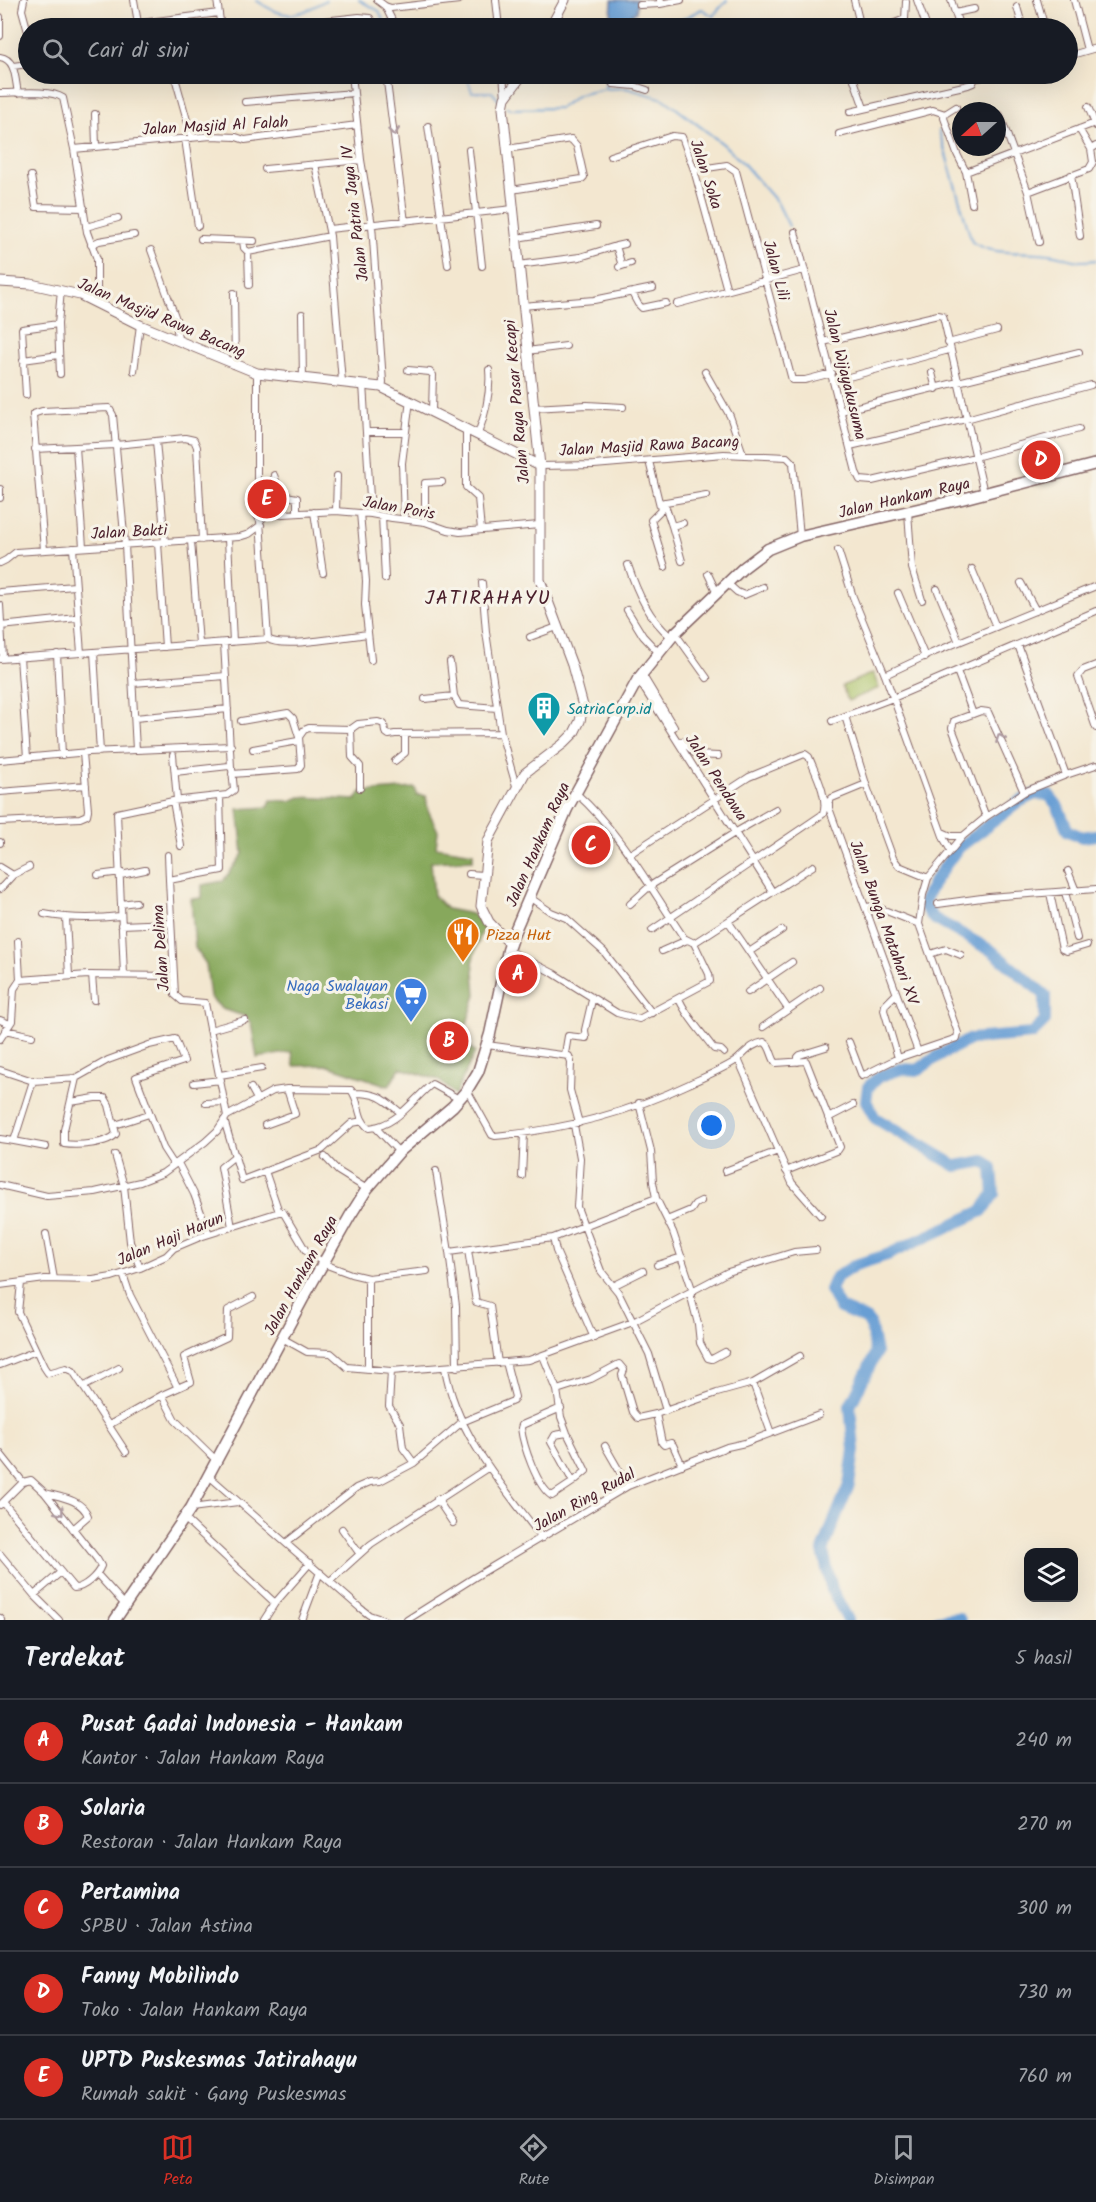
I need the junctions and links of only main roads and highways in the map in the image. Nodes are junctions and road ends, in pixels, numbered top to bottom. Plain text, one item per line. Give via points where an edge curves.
1 (1096, 464) edge
2 (115, 1620) edge

1 - 2 main road, Jalan Hankam Raya via 800,536 768,549 717,592 658,652 640,676 560,824 509,941 478,1072 459,1099 399,1152 367,1189 191,1508

